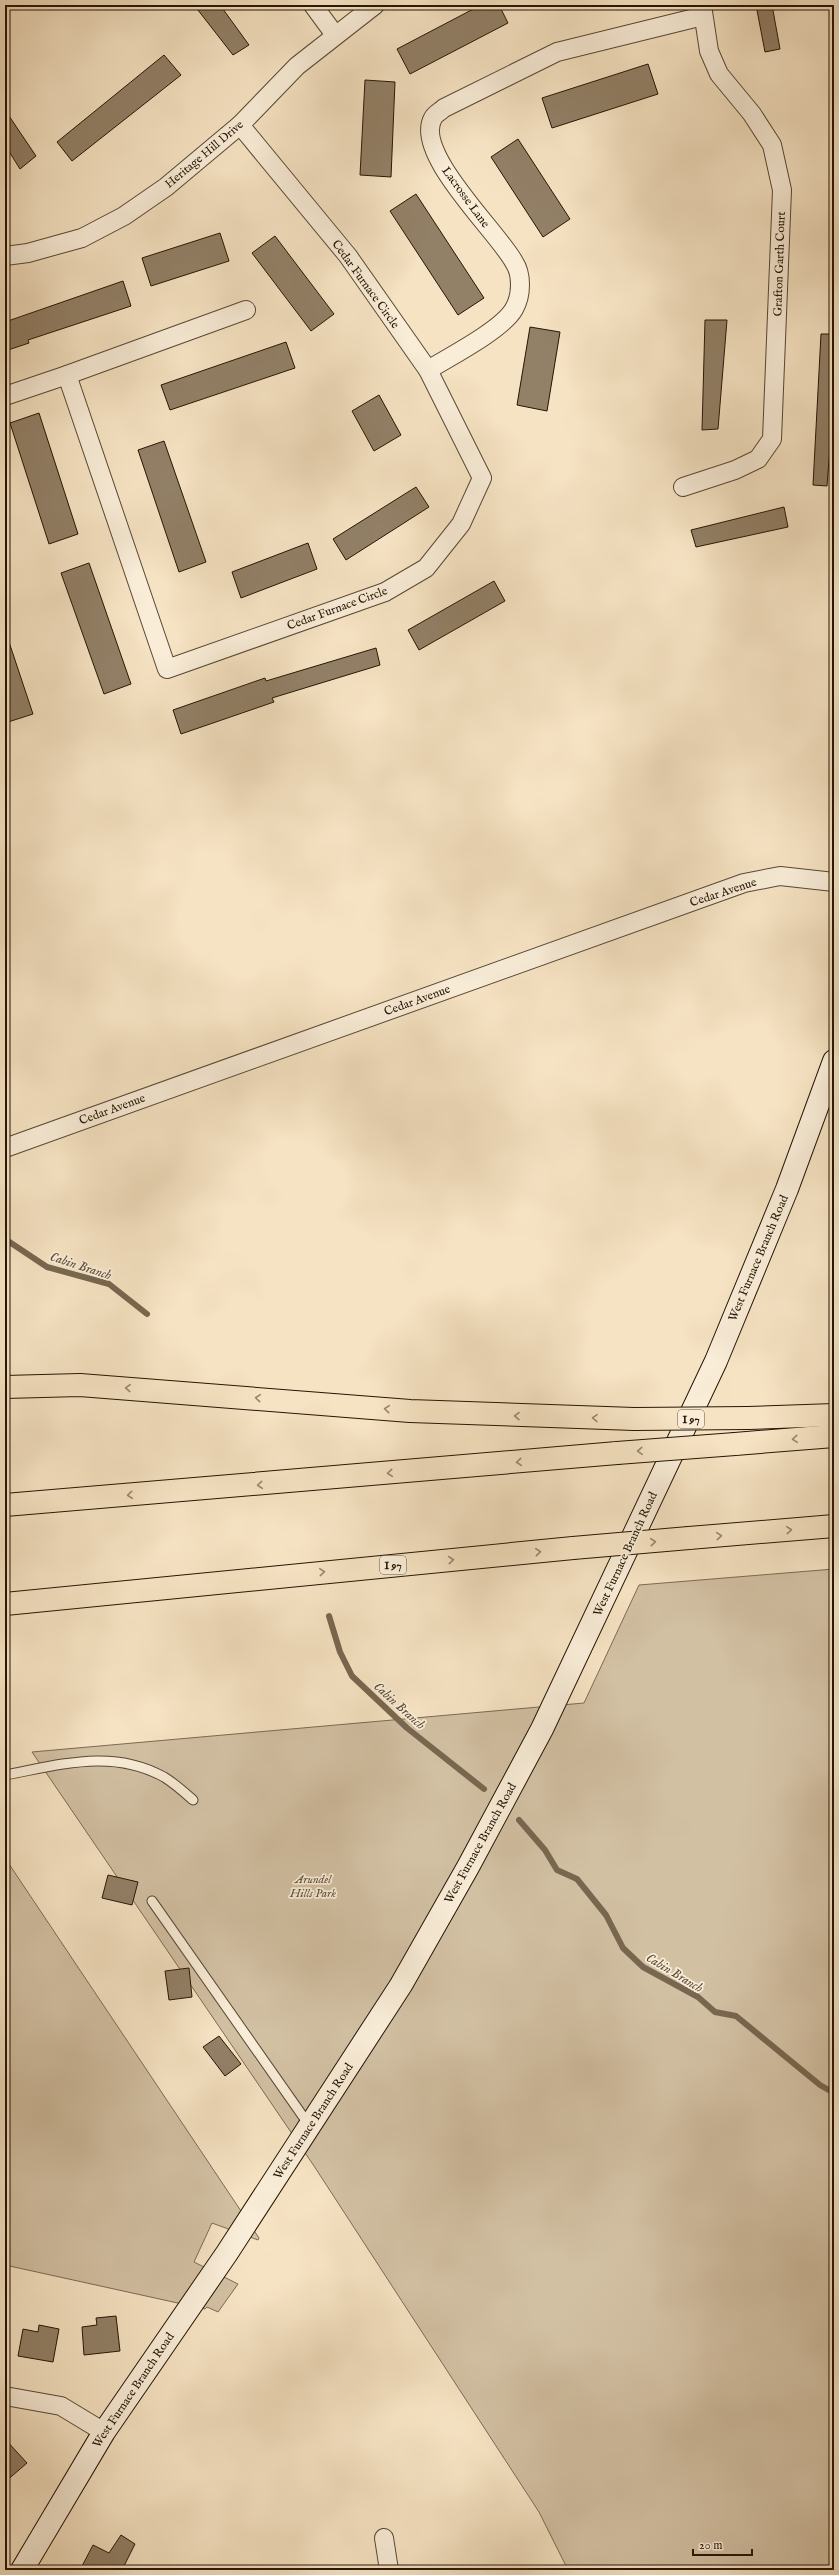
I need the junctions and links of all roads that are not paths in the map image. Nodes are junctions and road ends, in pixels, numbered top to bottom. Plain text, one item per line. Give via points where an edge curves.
1 (313, 5) edge
2 (375, 5) edge
3 (703, 11) edge
4 (335, 35) junction
5 (240, 125) junction
6 (5, 256) edge
7 (246, 310) dead end
8 (428, 370) junction
9 (67, 375) junction
10 (5, 396) edge
11 (683, 487) dead end
12 (834, 882) edge
13 (834, 1060) edge
14 (5, 1148) edge
15 (5, 1387) edge
16 (834, 1414) edge
17 (834, 1436) edge
18 (5, 1505) edge
19 (834, 1526) edge
20 (283, 1575) junction
21 (5, 1589) edge
22 (5, 1604) edge
23 (5, 1775) edge
24 (193, 1800) dead end
25 (152, 1901) dead end
26 (310, 2126) junction
27 (5, 2396) edge
28 (104, 2432) junction
29 (384, 2538) dead end
30 (22, 2570) edge
31 (389, 2570) edge

1 - 4 street
2 - 4 street, Heritage Hill Drive
3 - 8 street, Lacrosse Lane via 557,52 444,108 433,118 430,130 433,148 446,174 515,262 521,283 514,309 495,328
3 - 11 street, Grafton Garth Court via 709,51 719,74 752,114 772,145 782,190 772,439 758,460
4 - 5 street, Heritage Hill Drive via 297,66
5 - 6 street, Heritage Hill Drive via 166,187 124,216 82,238 28,253
5 - 8 street, Cedar Furnace Circle via 348,256
7 - 9 street
8 - 9 street, Cedar Furnace Circle via 482,478 461,524 426,568 384,592 167,669
9 - 10 street
12 - 14 street, Cedar Avenue via 780,876 744,883
13 - 26 main road, West Furnace Branch Road via 787,1189 716,1361 542,1729 401,1985
16 -> 15 highway, I 97, bridge via 634,1419 410,1411 80,1385
17 -> 18 highway, bridge
20 -> 19 highway, I 97, bridge
20 - 21 highway
20 - 22 highway
23 - 24 lane via 108,1759 138,1766 164,1777
25 - 26 lane
26 - 28 main road, West Furnace Branch Road
27 - 28 street via 61,2406
28 - 30 main road, West Furnace Branch Road
29 - 31 street

